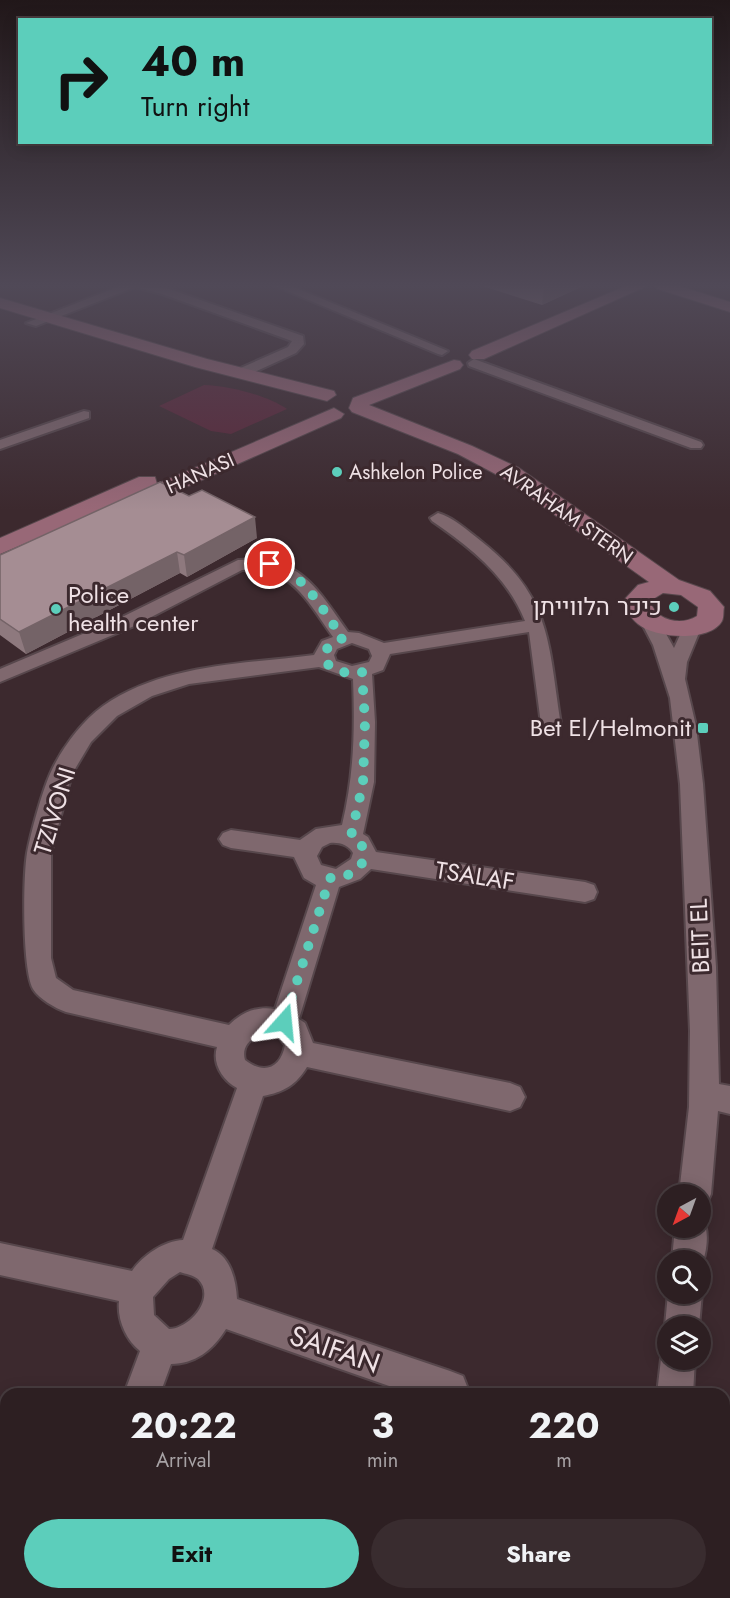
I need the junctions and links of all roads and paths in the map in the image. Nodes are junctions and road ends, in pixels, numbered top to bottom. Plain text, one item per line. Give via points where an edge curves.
1 (157, 361) edge
2 (192, 361) edge
3 (270, 361) edge
4 (449, 361) edge
5 (468, 361) edge
6 (241, 374) junction
7 (338, 405) junction
8 (84, 416) dead end
9 (696, 445) dead end
10 (0, 446) edge
11 (438, 518) dead end
12 (0, 547) edge
13 (0, 561) edge
14 (659, 588) junction
15 (709, 618) edge
16 (649, 620) junction
17 (536, 625) junction
18 (730, 627) edge
19 (343, 638) junction
20 (381, 650) junction
21 (325, 660) junction
22 (2, 671) edge
23 (362, 672) junction
24 (675, 680) junction
25 (551, 724) dead end
26 (351, 836) junction
27 (231, 839) dead end
28 (306, 849) junction
29 (364, 859) junction
30 (330, 878) junction
31 (585, 892) dead end
32 (284, 1022) junction
33 (233, 1038) junction
34 (300, 1053) junction
35 (254, 1081) junction
36 (510, 1097) dead end
37 (717, 1097) edge
38 (697, 1184) edge
39 (193, 1257) junction
40 (0, 1259) edge
41 (139, 1289) junction
42 (219, 1310) junction
43 (160, 1345) junction
44 (677, 1370) edge
45 (144, 1388) edge
46 (447, 1388) edge
47 (676, 1388) edge

1 - 7 street
2 - 6 street
3 - 6 street
4 - 7 street, HANASI
5 - 9 street
6 - 7 street
7 - 12 street, HANASI
7 - 13 street, HANASI
7 - 14 street, AVRAHAM STERN via 490,472
8 - 10 street
11 - 17 street via 498,562 522,594
14 - 15 street via 700,596
14 - 16 street via 640,594 637,607
15 - 16 street via 670,628
15 - 18 street
15 - 24 street, BEIT EL via 677,662
16 - 24 street, BEIT EL via 660,636
17 - 20 street
17 - 25 street
19 - 20 street via 362,638
19 - 21 street via 329,645
19 - 22 street via 297,576 282,566 258,561 238,566 125,623
20 - 23 street via 376,666
21 - 23 street via 343,672
21 - 33 street, TZIVONI via 187,678 146,691 110,711 83,737 61,774 39,853 39,958 44,984 66,1000
23 - 26 street via 363,783
24 - 37 street, BEIT EL via 688,742
26 - 28 street via 324,834
26 - 29 street via 362,846
27 - 28 street
28 - 30 street via 310,868
29 - 30 street via 348,876
29 - 31 street, TSALAF
30 - 32 street
32 - 33 street via 250,1022
32 - 34 street via 297,1035
33 - 35 street via 232,1065
34 - 35 street via 289,1073 267,1082
34 - 36 street
35 - 39 street
37 - 38 street, BEIT EL
39 - 41 street via 168,1259 146,1276
39 - 42 street via 213,1271 219,1282
40 - 41 street
41 - 43 street via 136,1303 141,1329
42 - 43 street via 202,1336 182,1346
42 - 46 street, SAIFAN
43 - 45 street
44 - 47 street

